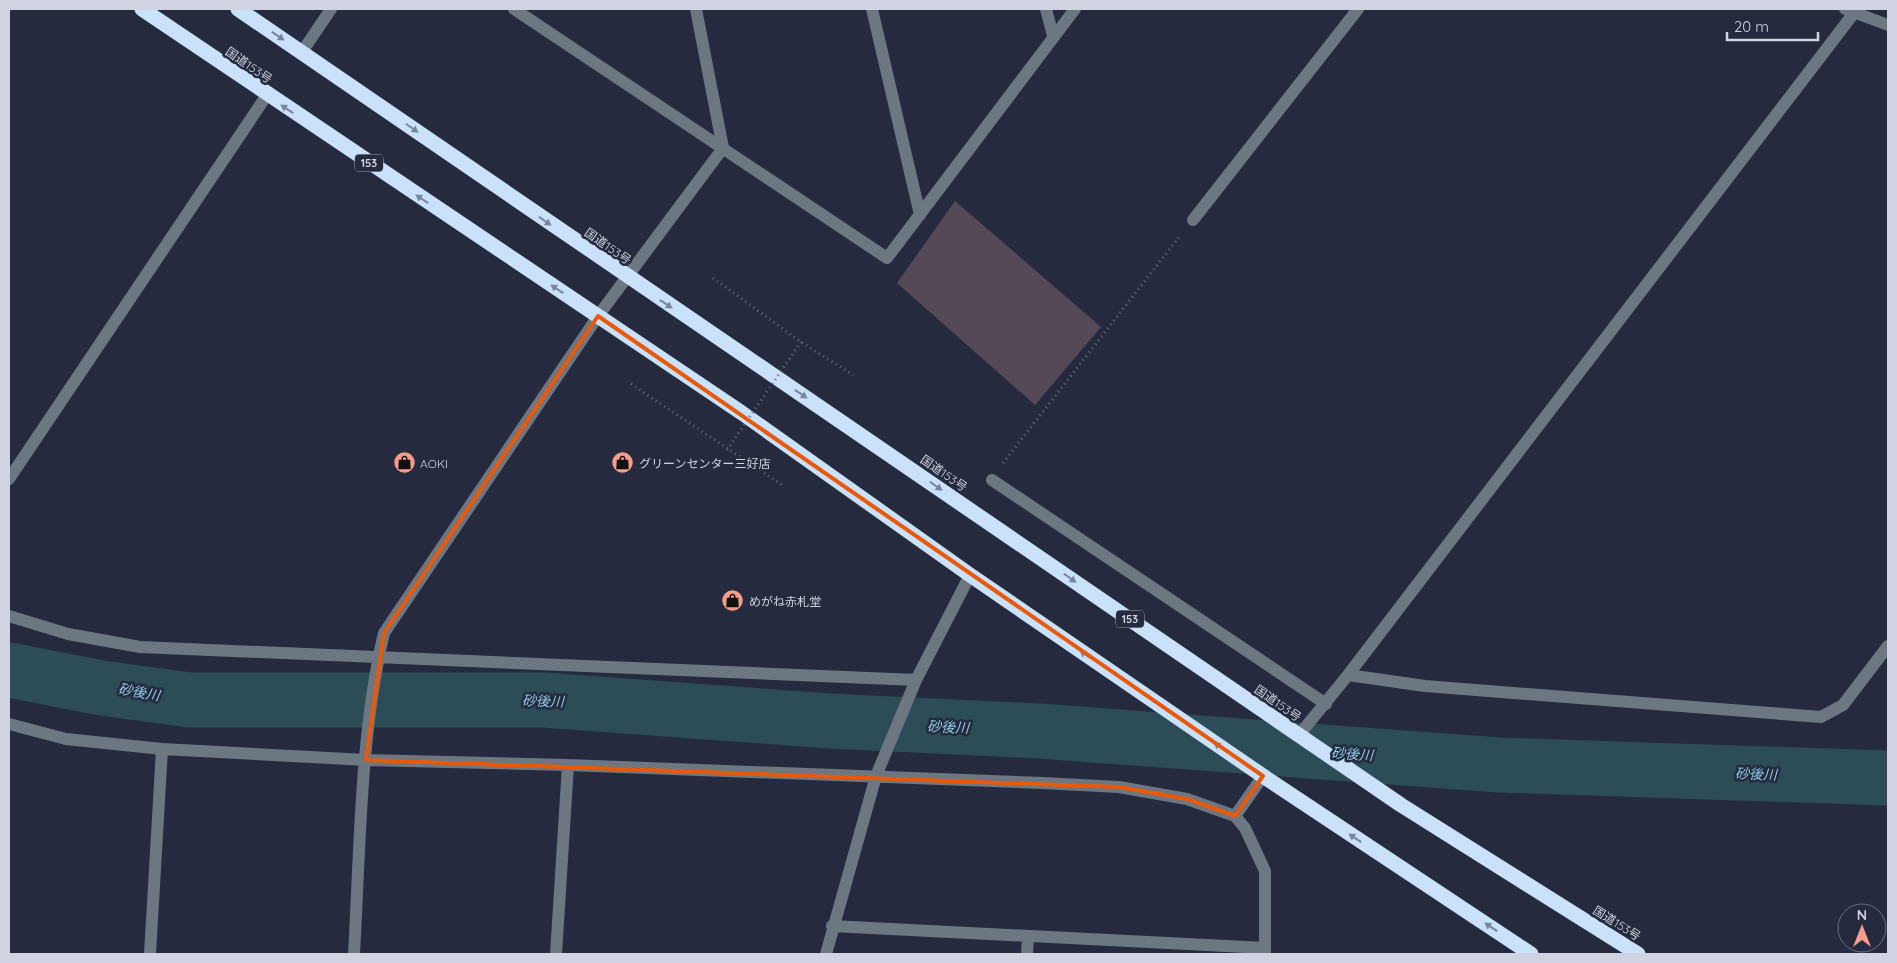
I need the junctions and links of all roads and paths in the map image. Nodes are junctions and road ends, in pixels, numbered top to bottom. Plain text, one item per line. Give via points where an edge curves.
1 (142, 9) edge
2 (238, 9) edge
3 (331, 9) edge
4 (514, 9) edge
5 (696, 9) edge
6 (872, 9) edge
7 (1046, 9) edge
8 (1075, 9) edge
9 (1358, 9) edge
10 (1852, 11) edge
11 (529, 14) edge
12 (1888, 25) edge
13 (1052, 36) junction
14 (302, 52) junction
15 (267, 95) junction
16 (723, 148) junction
17 (920, 215) junction
18 (1193, 220) joint
19 (626, 277) junction
20 (713, 278) dead end
21 (598, 316) junction
22 (801, 342) junction
23 (853, 375) dead end
24 (631, 384) dead end
25 (727, 450) junction
26 (9, 479) edge
27 (992, 480) joint
28 (782, 485) dead end
29 (970, 575) junction
30 (9, 616) edge
31 (1888, 646) edge
32 (379, 656) junction
33 (1348, 675) junction
34 (916, 680) junction
35 (1326, 704) junction
36 (9, 724) edge
37 (1299, 735) junction
38 (162, 748) junction
39 (366, 760) junction
40 (568, 765) junction
41 (876, 776) junction
42 (1263, 776) junction
43 (1234, 816) junction
44 (832, 926) junction
45 (1028, 936) junction
46 (1265, 951) edge
47 (150, 954) edge
48 (354, 954) edge
49 (556, 954) edge
50 (826, 954) edge
51 (1027, 954) edge
52 (1531, 954) edge
53 (1638, 954) edge

1 - 15 highway, 国道153号 / 153
2 -> 14 highway, 国道153号 / 153
3 - 14 street
4 - 11 street
5 - 16 street
6 - 17 street
7 - 13 street
8 - 13 street
9 - 18 street
10 - 12 street
10 - 33 street
11 - 16 street
13 - 17 street
14 -> 19 highway, 国道153号 / 153
21 -> 15 highway, 国道153号 / 153
15 - 26 street
16 - 17 street via 887,258
16 - 19 street
18 - 27 path
19 - 21 street
19 -> 37 highway, 国道153号 / 153
20 - 22 path
21 - 29 highway, 国道153号 / 153 via 742,413
21 - 32 street via 384,633
22 - 23 path
22 - 25 path, bridge
24 - 25 path
25 - 28 path
27 - 35 street
29 - 34 street
42 -> 29 highway, 国道153号 / 153
30 - 32 street via 68,634 140,647
31 - 33 street via 1843,705 1821,717 1435,687
32 - 34 street
32 - 39 street
33 - 35 street
34 - 41 street
35 - 37 street
36 - 38 street via 66,739
37 - 53 highway, 国道153号 / 153 via 1401,805
38 - 39 street
38 - 47 street
39 - 40 street
39 - 48 street
40 - 41 street
40 - 49 street
41 - 43 street via 1119,787 1186,799
41 - 44 street
42 - 43 street
52 -> 42 highway, 国道153号 / 153
43 - 46 street via 1244,828 1265,871
44 - 45 street
44 - 50 street
45 - 46 street
45 - 51 street

